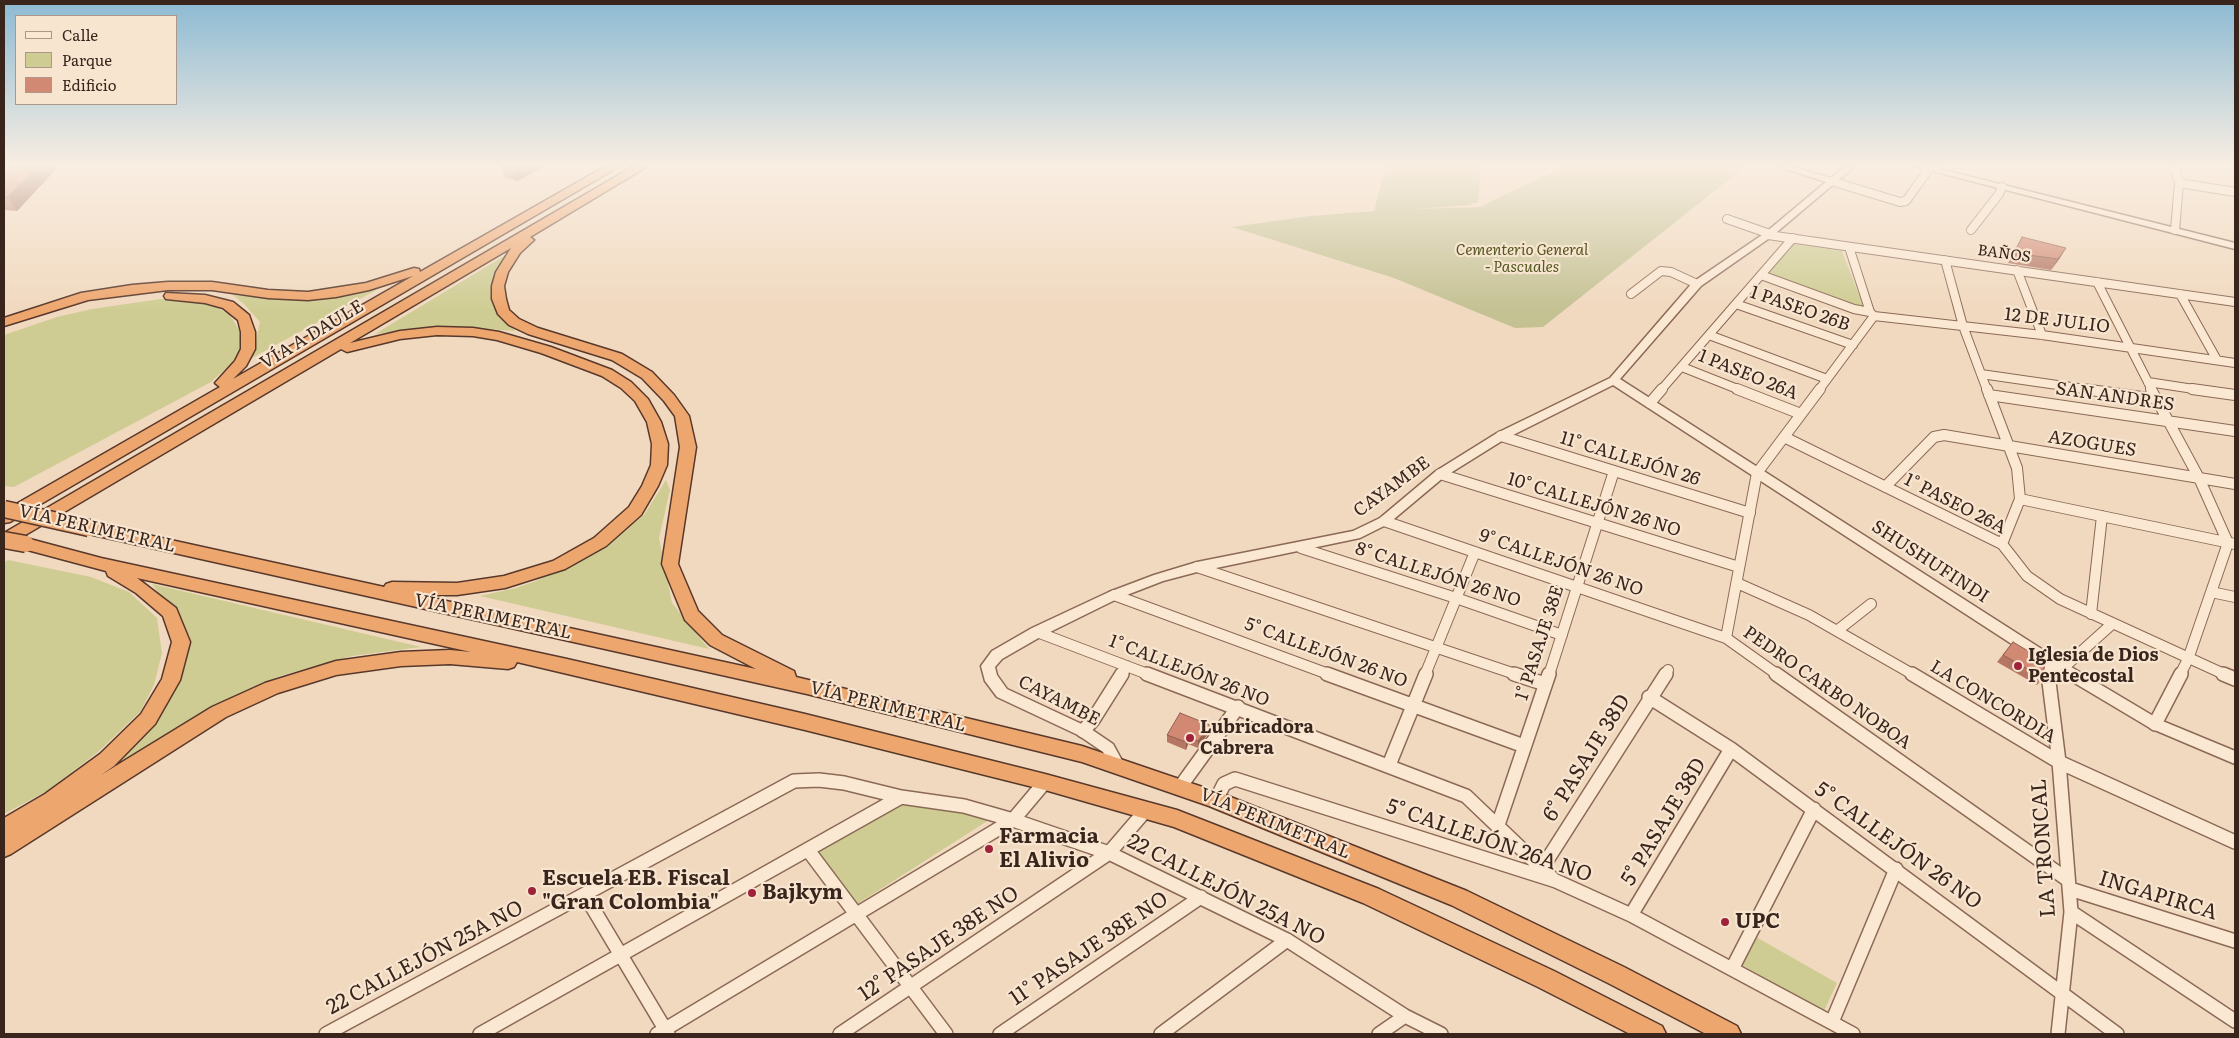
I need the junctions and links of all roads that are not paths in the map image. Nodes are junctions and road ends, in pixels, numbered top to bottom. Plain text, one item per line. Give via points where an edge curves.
1 (528, 214) edge
2 (558, 214) edge
3 (563, 214) edge
4 (1793, 214) edge
5 (1984, 214) edge
6 (2112, 214) edge
7 (2176, 214) edge
8 (1727, 219) dead end
9 (1972, 230) dead end
10 (2175, 230) junction
11 (1769, 235) junction
12 (1793, 238) junction
13 (527, 241) junction
14 (476, 244) junction
15 (2235, 246) edge
16 (1849, 247) junction
17 (1945, 260) junction
18 (2017, 270) junction
19 (1761, 275) junction
20 (2096, 282) junction
21 (1697, 284) junction
22 (1631, 294) dead end
23 (2180, 294) junction
24 (2235, 302) edge
25 (372, 304) junction
26 (1736, 304) junction
27 (1872, 314) junction
28 (4, 322) edge
29 (366, 326) junction
30 (1963, 326) junction
31 (4, 332) edge
32 (1710, 335) junction
33 (2042, 336) junction
34 (1853, 345) junction
35 (2128, 347) junction
36 (347, 348) junction
37 (2217, 360) junction
38 (2235, 363) edge
39 (1682, 366) junction
40 (1981, 374) junction
41 (1827, 379) junction
42 (1614, 380) junction
43 (2148, 382) junction
44 (222, 383) junction
45 (1989, 395) junction
46 (2235, 395) edge
47 (2156, 398) junction
48 (1650, 403) junction
49 (1801, 414) junction
50 (2168, 421) junction
51 (2235, 431) edge
52 (1500, 436) junction
53 (1784, 437) junction
54 (2010, 447) junction
55 (1614, 472) junction
56 (1757, 473) junction
57 (1440, 474) junction
58 (2199, 478) junction
59 (2235, 484) edge
60 (1885, 487) junction
61 (2020, 499) junction
62 (4, 507) edge
63 (1750, 514) junction
64 (2102, 516) junction
65 (4, 518) edge
66 (1384, 521) junction
67 (1597, 523) junction
68 (4, 540) edge
69 (2002, 544) junction
70 (2232, 544) edge
71 (1302, 548) junction
72 (4, 551) edge
73 (1475, 552) junction
74 (101, 564) junction
75 (1739, 567) junction
76 (1197, 568) junction
77 (1737, 582) junction
78 (1576, 587) junction
79 (359, 588) junction
80 (2211, 592) junction
81 (1114, 595) junction
82 (2235, 597) edge
83 (1456, 598) junction
84 (1871, 604) dead end
85 (2091, 614) junction
86 (2112, 624) junction
87 (1838, 630) junction
88 (1036, 632) junction
89 (1562, 635) junction
90 (1726, 638) junction
91 (1436, 648) junction
92 (2046, 659) junction
93 (2188, 659) junction
94 (567, 666) junction
95 (1127, 666) junction
96 (2062, 669) junction
97 (1668, 670) dead end
98 (2235, 679) edge
99 (1545, 684) junction
100 (807, 687) junction
101 (1649, 697) junction
102 (1414, 705) junction
103 (1238, 708) junction
104 (2155, 724) junction
105 (1083, 731) junction
106 (1524, 746) junction
107 (1731, 750) junction
108 (2235, 758) edge
109 (2058, 762) junction
110 (1389, 765) junction
111 (1117, 766) junction
112 (1045, 782) junction
113 (1180, 787) junction
114 (901, 797) junction
115 (1216, 800) junction
116 (1814, 809) junction
117 (1146, 810) junction
118 (1013, 820) junction
119 (1498, 825) junction
120 (4, 828) edge
121 (2235, 842) edge
122 (4, 848) edge
123 (808, 850) junction
124 (1109, 852) junction
125 (1542, 868) junction
126 (1896, 869) junction
127 (1556, 881) junction
128 (2069, 885) junction
129 (585, 895) junction
130 (1202, 897) junction
131 (2071, 912) junction
132 (856, 914) junction
133 (1632, 915) junction
134 (1287, 940) junction
135 (2235, 941) edge
136 (621, 955) junction
137 (1732, 969) junction
138 (911, 988) junction
139 (2063, 993) junction
140 (1405, 1016) junction
141 (2235, 1021) edge
142 (1832, 1022) junction
143 (664, 1033) edge
144 (326, 1034) edge
145 (480, 1034) edge
146 (840, 1034) edge
147 (946, 1034) edge
148 (1000, 1034) edge
149 (1161, 1034) edge
150 (1379, 1034) edge
151 (1441, 1034) edge
152 (1654, 1034) edge
153 (1729, 1034) edge
154 (1853, 1034) edge
155 (2058, 1034) edge
156 (2117, 1034) edge

1 - 14 highway, VÍA A DAULE
2 - 29 highway, VÍA A DAULE
3 - 13 highway
4 - 11 street, CAYAMBE
5 - 9 street
6 - 10 street
7 - 10 street
8 - 11 street, BAÑOS
10 - 15 street
11 - 12 street, BAÑOS
11 - 21 street, CAYAMBE
12 - 16 street, BAÑOS
12 - 19 street
13 - 36 highway
13 - 100 highway via 512,255 502,272 498,299 503,311 514,322 533,331 617,358 647,375 682,416 688,447 670,564 691,615 716,640
14 - 25 highway, VÍA A DAULE
14 - 28 highway via 402,276 336,293 308,296 212,286 159,287 86,296
16 - 17 street, BAÑOS
16 - 27 street
17 - 18 street, BAÑOS
17 - 30 street
18 - 20 street, BAÑOS
18 - 33 street
19 - 26 street
19 - 27 street, 12 DE JULIO
20 - 23 street, BAÑOS
20 - 35 street
21 - 22 street via 1661,271
21 - 42 street, CAYAMBE
23 - 24 street, BAÑOS
23 - 37 street
25 - 44 highway
25 - 65 highway, VÍA A DAULE
26 - 32 street
26 - 34 street, 1 PASEO 26B
27 - 30 street, 12 DE JULIO
27 - 34 street, PEDRO CARBO NOBOA
29 - 36 highway
29 - 68 highway, VÍA A DAULE
30 - 33 street, 12 DE JULIO
30 - 40 street
31 - 44 highway via 57,314 142,297 206,299 228,305 244,318 248,332 248,349
32 - 39 street
32 - 41 street
33 - 35 street, 12 DE JULIO
34 - 41 street, PEDRO CARBO NOBOA
35 - 37 street, 12 DE JULIO
35 - 43 street
36 - 72 highway
36 - 79 highway via 400,335 436,331 499,336 546,350 607,373 626,385 641,399 654,422 660,444 659,465 635,511 600,542 559,565 505,582 457,588
37 - 38 street, 12 DE JULIO
39 - 48 street
39 - 49 street, 1 PASEO 26A
40 - 45 street
40 - 47 street
41 - 49 street, PEDRO CARBO NOBOA
42 - 48 street, SHUSHUFINDI
42 - 52 street, CAYAMBE
43 - 46 street
43 - 47 street
44 - 62 highway
45 - 50 street, SAN ANDRES
45 - 54 street
47 - 50 street
48 - 56 street, SHUSHUFINDI
49 - 53 street, PEDRO CARBO NOBOA
50 - 51 street, SAN ANDRES
50 - 58 street
52 - 55 street, 11° CALLEJÓN 26
52 - 57 street, CAYAMBE
53 - 56 street, PEDRO CARBO NOBOA
53 - 60 street, 1° PASEO 26A
54 - 58 street, AZOGUES
54 - 60 street, AZOGUES via 1934,437
54 - 61 street via 2017,468
55 - 63 street, 11° CALLEJÓN 26
55 - 67 street, 1° PASAJE 38E
56 - 63 street, PEDRO CARBO NOBOA
56 - 92 street, SHUSHUFINDI
57 - 66 street, CAYAMBE
57 - 67 street, 10° CALLEJÓN 26 NO
58 - 59 street, AZOGUES
58 - 70 street
60 - 69 street, 1° PASEO 26A
61 - 64 street
61 - 69 street
62 - 79 highway, VÍA PERIMETRAL, bridge
63 - 75 street, PEDRO CARBO NOBOA
64 - 70 street
64 - 85 street
66 - 71 street, CAYAMBE via 1356,535
66 - 73 street, 9° CALLEJÓN 26 NO
67 - 75 street, 10° CALLEJÓN 26 NO
67 - 78 street, 1° PASAJE 38E
68 - 74 highway, VÍA PERIMETRAL, bridge
69 - 85 street, 1° PASEO 26A via 2027,576 2060,599
70 - 80 street
71 - 76 street, CAYAMBE
71 - 83 street, 8° CALLEJÓN 26 NO
73 - 78 street, 9° CALLEJÓN 26 NO
73 - 83 street
74 - 94 highway, VÍA PERIMETRAL
74 - 120 highway via 142,589 170,613 181,642 171,680 148,719 107,760 52,800
75 - 77 street, PEDRO CARBO NOBOA
76 - 81 street, CAYAMBE
76 - 91 street
77 - 87 street, LA CONCORDIA
77 - 90 street, PEDRO CARBO NOBOA
78 - 89 street, 1° PASAJE 38E
78 - 90 street, 9° CALLEJÓN 26 NO
79 - 100 highway, VÍA PERIMETRAL
80 - 82 street
80 - 93 street
81 - 88 street, CAYAMBE
81 - 102 street, 5° CALLEJÓN 26 NO
83 - 89 street, 8° CALLEJÓN 26 NO
83 - 91 street
84 - 87 street
85 - 86 street, 1° PASEO 26A
86 - 93 street, 1° PASEO 26A
86 - 96 street
87 - 109 street, LA CONCORDIA
88 - 95 street, 1° CALLEJÓN 26 NO
88 - 105 street, CAYAMBE via 997,656 988,666 990,677 1002,694
89 - 99 street, 1° PASAJE 38E
90 - 128 street, PEDRO CARBO NOBOA
91 - 99 street
91 - 102 street
92 - 96 street, SHUSHUFINDI
92 - 109 street, LA TRONCAL
93 - 98 street, 1° PASEO 26A
93 - 104 street
94 - 112 highway, VÍA PERIMETRAL
94 - 122 highway via 450,657 401,659 336,668 272,688 188,730
95 - 103 street, 1° CALLEJÓN 26 NO
95 - 105 street
96 - 104 street, SHUSHUFINDI
97 - 101 street, 6° PASAJE 38D
99 - 106 street, 1° PASAJE 38E
100 - 111 highway, VÍA PERIMETRAL via 1082,754
101 - 107 street, 5° CALLEJÓN 26 NO
101 - 125 street, 6° PASAJE 38D
102 - 106 street, 5° CALLEJÓN 26 NO
102 - 110 street
103 - 110 street, 1° CALLEJÓN 26 NO
103 - 113 street
104 - 108 street, SHUSHUFINDI
105 - 111 street, CAYAMBE via 1108,748
106 - 119 street, 1° PASAJE 38E
107 - 116 street, 5° CALLEJÓN 26 NO
107 - 133 street, 5° PASAJE 38D
109 - 121 street, LA CONCORDIA
109 - 128 street, LA TRONCAL
110 - 119 street, 1° CALLEJÓN 26 NO via 1466,796
111 - 113 highway, VÍA PERIMETRAL
112 - 117 highway, VÍA PERIMETRAL
112 - 118 street
113 - 115 highway, VÍA PERIMETRAL
114 - 118 street, 22 CALLEJÓN 25A NO via 964,806
114 - 123 street
114 - 129 street, 22 CALLEJÓN 25A NO via 844,783 794,782
115 - 127 street, 5° CALLEJÓN 26A NO via 1224,784 1235,779
115 - 153 highway, VÍA PERIMETRAL via 1460,898
116 - 126 street, 5° CALLEJÓN 26 NO
116 - 137 street
117 - 124 street, 12° PASAJE 38E NO
117 - 152 highway, VÍA PERIMETRAL via 1177,819 1371,896
118 - 124 street, 22 CALLEJÓN 25A NO
118 - 132 street
119 - 125 street, 1° CALLEJÓN 26 NO
123 - 132 street
123 - 136 street
124 - 130 street, 22 CALLEJÓN 25A NO
124 - 138 street, 12° PASAJE 38E NO
125 - 127 street, 1° CALLEJÓN 26 NO
126 - 139 street, 5° CALLEJÓN 26 NO
126 - 142 street
127 - 133 street, 5° CALLEJÓN 26A NO
128 - 131 street, LA TRONCAL
128 - 135 street, INGAPIRCA
129 - 136 street
129 - 144 street, 22 CALLEJÓN 25A NO
130 - 134 street, 22 CALLEJÓN 25A NO
130 - 148 street, 11° PASAJE 38E NO
131 - 139 street, LA TRONCAL
131 - 141 street
132 - 138 street
132 - 143 street
133 - 137 street, 5° CALLEJÓN 26A NO
134 - 140 street, 22 CALLEJÓN 25A NO
134 - 149 street
136 - 143 street
136 - 145 street
137 - 142 street, 5° CALLEJÓN 26A NO
138 - 146 street, 12° PASAJE 38E NO
138 - 147 street
139 - 155 street, LA TRONCAL
139 - 156 street, 5° CALLEJÓN 26 NO
140 - 150 street
140 - 151 street, 22 CALLEJÓN 25A NO
142 - 154 street, 5° CALLEJÓN 26A NO

